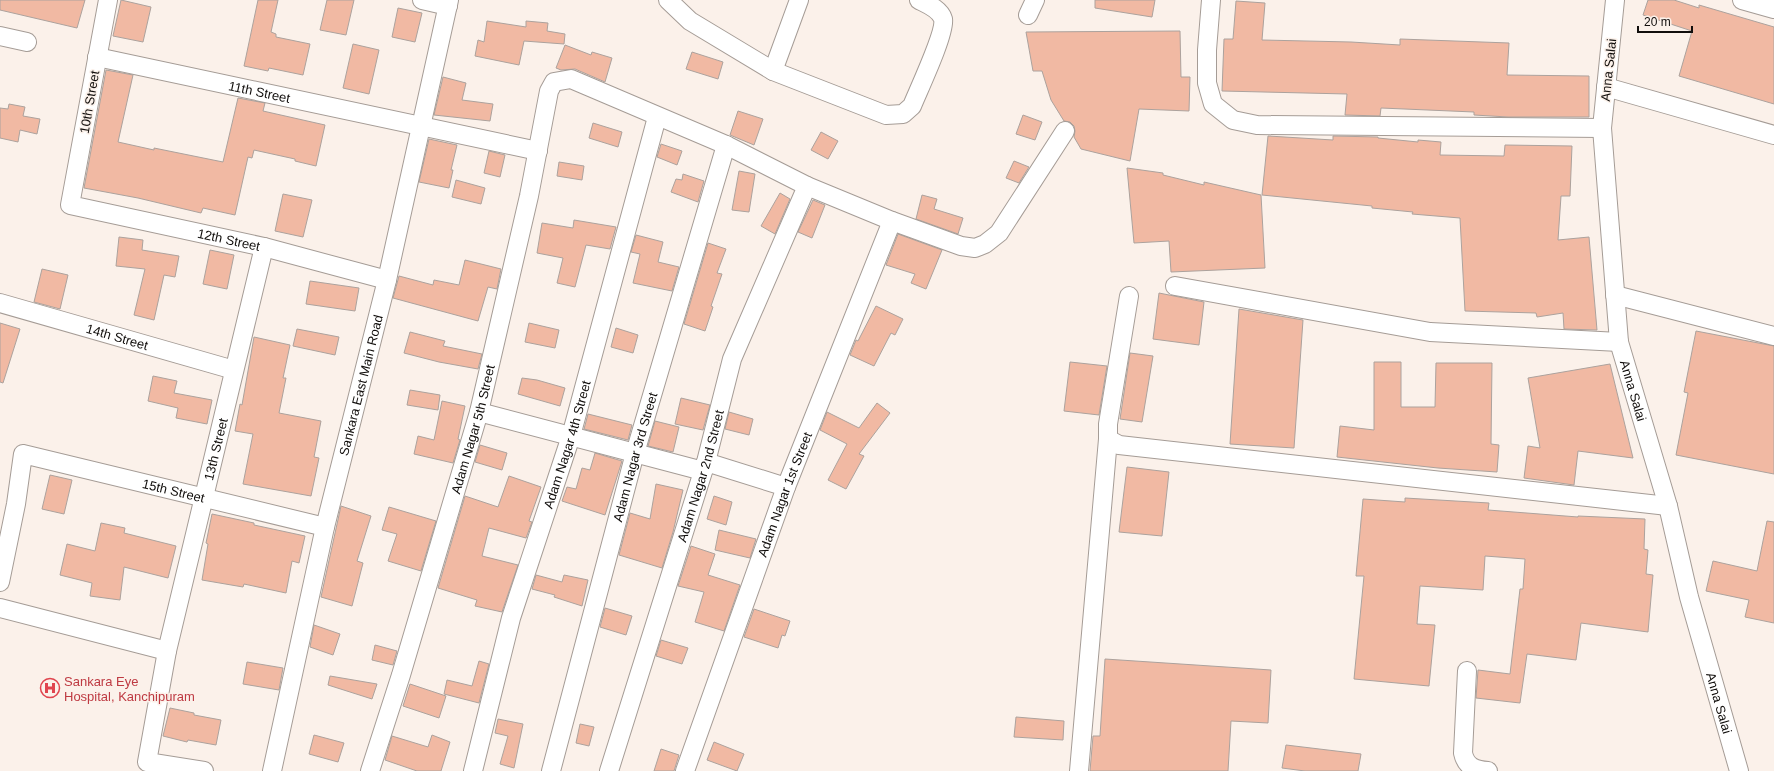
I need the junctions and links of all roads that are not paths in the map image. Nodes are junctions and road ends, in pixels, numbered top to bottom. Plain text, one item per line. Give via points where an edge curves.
1 (108, 0) edge
2 (422, 0) edge
3 (668, 0) edge
4 (799, 0) edge
5 (919, 0) edge
6 (1211, 0) edge
7 (1615, 0) edge
8 (1742, 0) edge
9 (449, 3) edge
10 (1774, 9) edge
11 (0, 36) edge
12 (28, 42) dead end
13 (97, 56) junction
14 (772, 71) junction
15 (1606, 87) junction
16 (657, 116) junction
17 (421, 126) junction
18 (1602, 128) junction
19 (1064, 131) dead end
20 (1774, 135) edge
21 (726, 145) junction
22 (538, 151) junction
23 (807, 186) junction
24 (70, 205) joint
25 (892, 221) junction
26 (264, 247) junction
27 (387, 280) junction
28 (1176, 286) dead end
29 (1615, 294) junction
30 (1129, 296) dead end
31 (0, 303) edge
32 (1774, 336) edge
33 (1619, 342) junction
34 (234, 370) junction
35 (479, 412) junction
36 (571, 436) junction
37 (1108, 439) junction
38 (636, 453) junction
39 (705, 466) junction
40 (786, 486) junction
41 (204, 498) junction
42 (1668, 506) junction
43 (325, 527) junction
44 (0, 582) edge
45 (0, 608) edge
46 (167, 651) junction
47 (1467, 671) dead end
48 (204, 771) edge
49 (272, 771) edge
50 (370, 771) edge
51 (473, 771) edge
52 (551, 771) edge
53 (608, 771) edge
54 (685, 771) edge
55 (1079, 771) edge
56 (1488, 771) edge
57 (1740, 771) edge

1 - 13 street, 10th Street
2 - 9 street
3 - 14 street via 690,21
4 - 14 street
5 - 14 street via 935,8 943,19 942,32 912,106 903,114 886,115
6 - 18 street via 1206,83 1213,104 1234,120 1257,125
7 - 15 street, Anna Salai
8 - 10 street
9 - 17 street, Sankara East Main Road
11 - 12 street
13 - 17 street, 11th Street
13 - 24 street, 10th Street
15 - 18 street, Anna Salai
15 - 20 street
16 - 21 street
16 - 22 street, Adam Nagar 5th Street via 571,79 554,82 549,91
16 - 36 street, Adam Nagar 4th Street
17 - 22 street, 11th Street
17 - 27 street, Sankara East Main Road
18 - 29 street, Anna Salai
19 - 25 street via 1000,233 985,244 975,248 960,246
21 - 23 street
21 - 38 street, Adam Nagar 3rd Street
22 - 35 street, Adam Nagar 5th Street
23 - 25 street
23 - 39 street, Adam Nagar 2nd Street via 732,359
24 - 26 street, 12th Street
25 - 40 street, Adam Nagar 1st Street
26 - 27 street, 12th Street
26 - 34 street, 13th Street
27 - 43 street, Sankara East Main Road
28 - 33 street via 1430,332
29 - 32 street
29 - 33 street, Anna Salai
30 - 37 street via 1108,424
31 - 34 street, 14th Street
33 - 42 street, Anna Salai
34 - 41 street, 13th Street
35 - 36 street
35 - 50 street, Adam Nagar 5th Street via 402,675
36 - 38 street
36 - 51 street, Adam Nagar 4th Street via 511,618
37 - 42 street via 1119,445
37 - 55 street
38 - 39 street
38 - 52 street, Adam Nagar 3rd Street
39 - 40 street
39 - 53 street, Adam Nagar 2nd Street
40 - 54 street, Adam Nagar 1st Street
41 - 43 street, 15th Street
41 - 44 street, 15th Street via 23,454
41 - 46 street, 13th Street
42 - 57 street, Anna Salai via 1689,597
43 - 49 street, Sankara East Main Road
45 - 46 street
46 - 48 street, 13th Street via 147,762
47 - 56 street via 1464,759 1471,768

